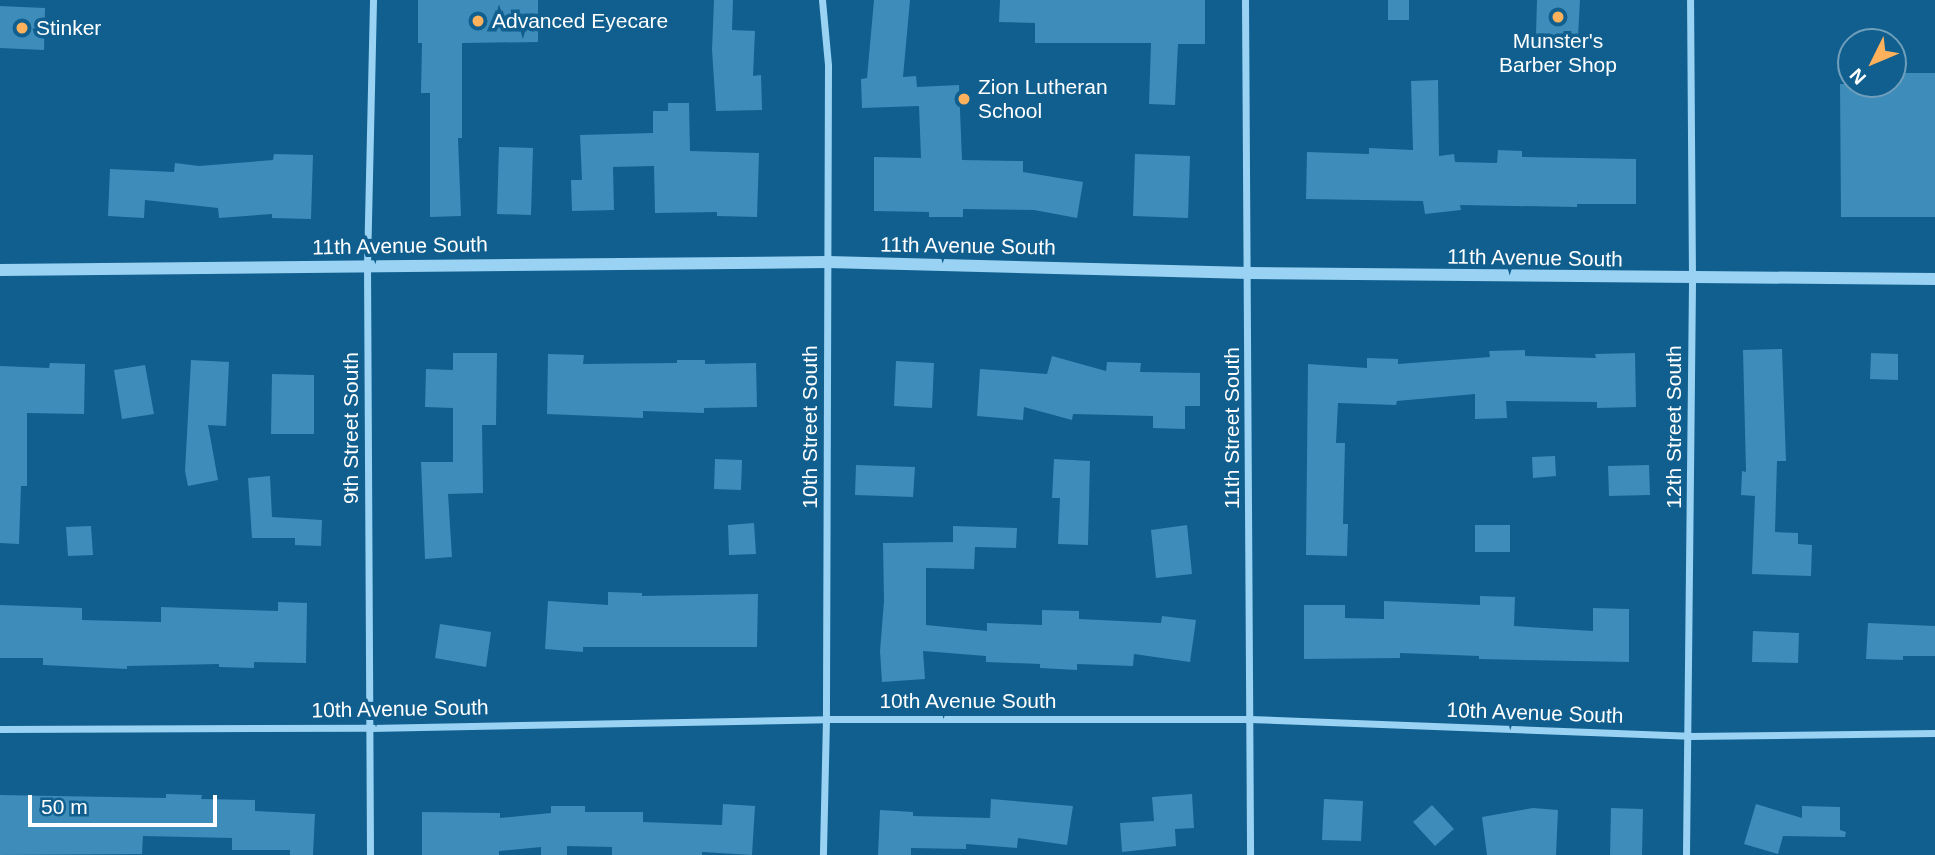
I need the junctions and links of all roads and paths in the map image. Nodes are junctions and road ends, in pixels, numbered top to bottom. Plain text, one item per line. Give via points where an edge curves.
1 (373, 0) edge
2 (822, 0) edge
3 (1245, 0) edge
4 (1690, 0) edge
5 (828, 262) junction
6 (367, 265) junction
7 (0, 270) edge
8 (1249, 272) junction
9 (1692, 279) junction
10 (1935, 279) edge
11 (826, 719) junction
12 (1250, 719) junction
13 (370, 728) junction
14 (0, 729) edge
15 (1935, 733) edge
16 (1689, 736) junction
17 (370, 855) edge
18 (823, 855) edge
19 (1250, 855) edge
20 (1686, 855) edge

1 - 6 street, 9th Street South
2 - 5 street, 10th Street South via 828,65
3 - 8 street, 11th Street South
4 - 9 street, 12th Street South
5 - 6 street, 11th Avenue South
5 - 8 street, 11th Avenue South
5 - 11 street, 10th Street South
6 - 7 street, 11th Avenue South
6 - 13 street, 9th Street South
8 - 9 street, 11th Avenue South
8 - 12 street, 11th Street South
9 - 10 street, 11th Avenue South
9 - 16 street, 12th Street South
11 - 12 street, 10th Avenue South
11 - 13 street, 10th Avenue South
11 - 18 street, 10th Street South
12 - 16 street, 10th Avenue South
12 - 19 street, 11th Street South
13 - 14 street, 10th Avenue South
13 - 17 street, 9th Street South
15 - 16 street, 10th Avenue South
16 - 20 street, 12th Street South

